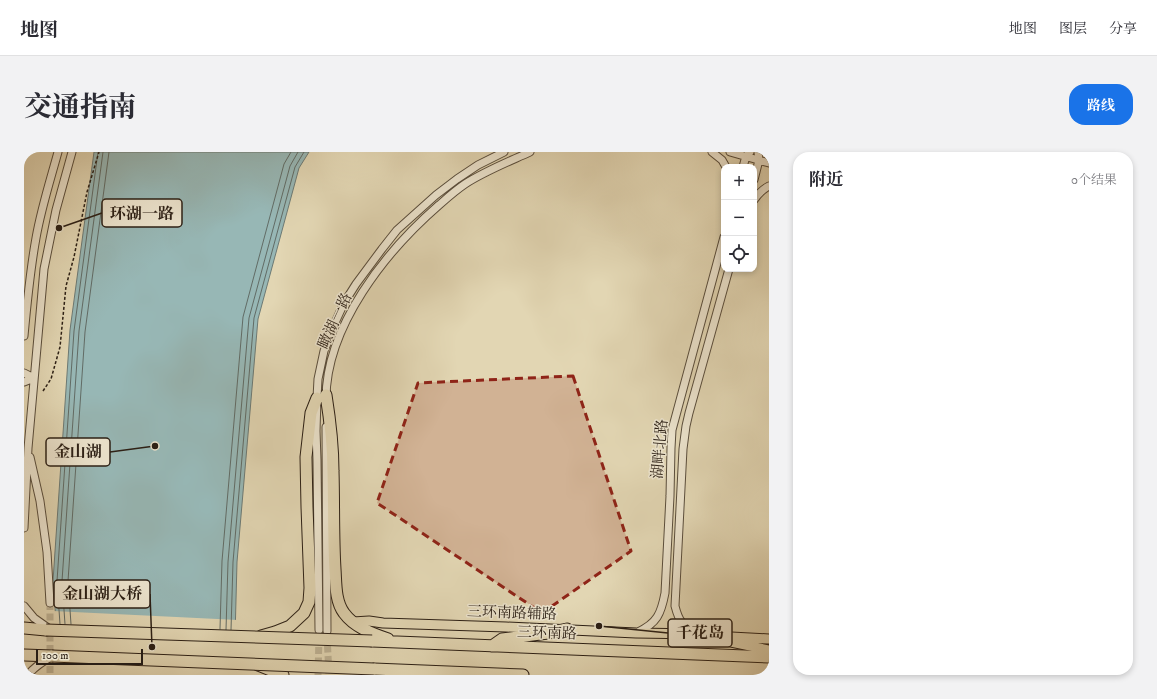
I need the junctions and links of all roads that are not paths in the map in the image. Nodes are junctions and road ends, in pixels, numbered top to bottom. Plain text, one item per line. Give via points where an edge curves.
1 (58, 152) edge
2 (72, 152) edge
3 (504, 152) edge
4 (530, 152) edge
5 (712, 152) edge
6 (730, 152) edge
7 (758, 152) edge
8 (748, 154) edge
9 (759, 160) junction
10 (769, 163) edge
11 (724, 164) edge
12 (744, 164) edge
13 (757, 168) edge
14 (769, 186) edge
15 (757, 196) edge
16 (721, 248) edge
17 (728, 272) edge
18 (25, 326) edge
19 (24, 336) edge
20 (24, 373) edge
21 (34, 378) junction
22 (24, 382) edge
23 (321, 397) junction
24 (28, 448) junction
25 (24, 528) edge
26 (50, 603) tunnel mouth
27 (24, 606) edge
28 (353, 622) junction
29 (24, 628) edge
30 (49, 630) junction
31 (319, 630) tunnel mouth
32 (567, 630) junction
33 (327, 631) tunnel mouth
34 (636, 633) junction
35 (699, 634) junction
36 (256, 637) junction
37 (717, 637) junction
38 (769, 638) edge
39 (402, 643) junction
40 (492, 646) junction
41 (769, 650) edge
42 (24, 655) edge
43 (52, 656) junction
44 (769, 657) edge
45 (256, 664) junction
46 (379, 672) edge
47 (486, 674) edge
48 (28, 675) edge
49 (283, 675) edge
50 (523, 675) edge

1 - 18 street via 36,237
2 - 21 street via 56,210 44,269
3 - 23 street, 瞰湖一路 via 478,165 436,195 397,230 382,249 344,303 333,327 318,379
4 - 23 street, 瞰湖一路 via 464,185 429,214 391,254 364,289 339,336
5 - 11 street
6 - 8 street
7 - 9 street
8 - 9 street
8 - 12 street
9 - 10 street
9 - 13 street
14 - 15 street
16 - 34 street, 湖畔北路 via 672,430 665,593 662,608 653,624
17 - 35 street, 湖畔北路 via 689,413 683,449 676,606 683,625
18 - 19 street
20 - 21 street
21 - 22 street
21 - 24 street
23 - 28 highway via 329,416 336,590 344,614
23 - 31 street, 瞰湖一路
23 - 33 street, 瞰湖一路
23 - 36 highway via 311,413 306,457 309,602 304,613 290,626
24 - 25 street
24 - 26 street via 40,501
27 - 30 street
28 - 32 main road, 三环南路辅路
28 - 39 highway via 368,632
29 - 30 highway
30 - 36 highway, 三环南路, bridge
32 - 34 main road, 三环南路辅路
32 - 40 highway via 502,639
34 - 35 main road, 三环南路辅路
35 - 37 main road, 三环南路辅路
36 - 39 highway, 三环南路, bridge
37 - 38 main road
37 - 41 main road
39 - 40 highway, 三环南路
40 - 44 highway, 三环南路
42 - 43 highway
43 - 45 highway, bridge
43 - 48 street
45 - 46 highway, bridge
45 - 49 highway
46 - 47 highway via 400,670
47 - 50 highway

